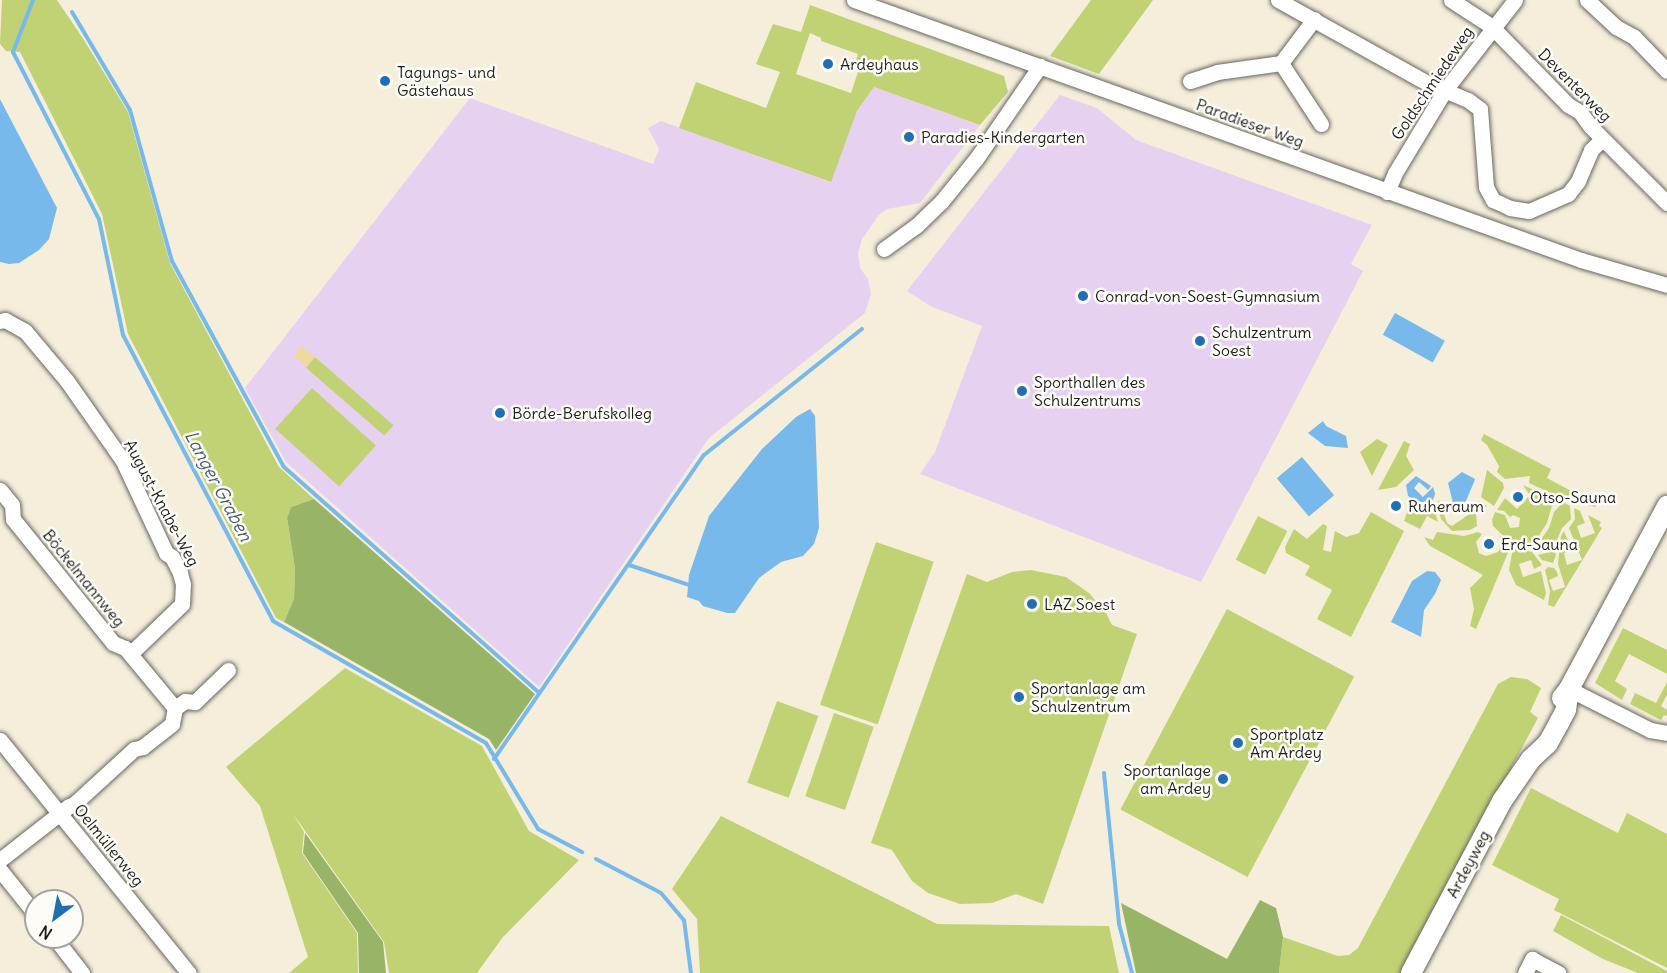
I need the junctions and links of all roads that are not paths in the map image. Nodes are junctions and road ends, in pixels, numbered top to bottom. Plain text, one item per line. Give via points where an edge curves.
1 (854, 0) edge
2 (1278, 0) edge
3 (1451, 0) edge
4 (1515, 0) edge
5 (1587, 0) edge
6 (1314, 19) junction
7 (1491, 26) junction
8 (1281, 63) junction
9 (1040, 66) junction
10 (1667, 71) edge
11 (1190, 81) dead end
12 (1445, 90) junction
13 (1321, 124) dead end
14 (1602, 139) junction
15 (1387, 192) junction
16 (1667, 203) edge
17 (884, 249) dead end
18 (1634, 278) junction
19 (1667, 285) edge
20 (1667, 296) edge
21 (0, 321) edge
22 (0, 490) edge
23 (1666, 504) edge
24 (130, 654) junction
25 (228, 670) dead end
26 (1569, 689) junction
27 (175, 708) junction
28 (1667, 733) edge
29 (0, 741) edge
30 (60, 814) junction
31 (0, 860) edge
32 (0, 870) edge
33 (24, 900) edge
34 (63, 949) edge
35 (82, 973) edge
36 (189, 973) edge
37 (1411, 973) edge
38 (1525, 973) edge
39 (1558, 973) edge

1 - 9 street, Paradieser Weg
2 - 6 street
3 - 7 street, Deventerweg
4 - 7 street, Goldschmiedeweg
5 - 10 street via 1616,27 1634,37
6 - 8 street
6 - 12 street
7 - 12 street, Goldschmiedeweg
7 - 14 street, Deventerweg via 1568,105 1580,112
8 - 11 street via 1217,72
8 - 13 street
9 - 15 street, Paradieser Weg
9 - 17 street via 942,202
12 - 14 street via 1480,109 1486,187 1493,200 1510,208 1529,211 1568,194 1591,150
12 - 15 street, Goldschmiedeweg
14 - 16 street, Deventerweg
15 - 18 street, Paradieser Weg
18 - 19 street, Paradieser Weg
18 - 20 street, Paradieser Weg
21 - 24 street, August-Knabe-Weg via 25,331 67,381 123,461 166,553 180,573 182,604
22 - 24 street, Böckelmannweg via 12,505 13,519 20,528 113,643
23 - 26 main road, Ardeyweg
24 - 27 street, Böckelmannweg
25 - 27 street via 195,702 185,701
26 - 28 street via 1650,730
26 - 37 main road, Ardeyweg via 1566,710 1548,743 1531,759 1502,801
27 - 30 street via 172,724 143,747 134,749
29 - 30 street, Oelmüllerweg
30 - 31 street
30 - 36 street, Oelmüllerweg
32 - 33 street
34 - 35 street
38 - 39 street via 1532,959

